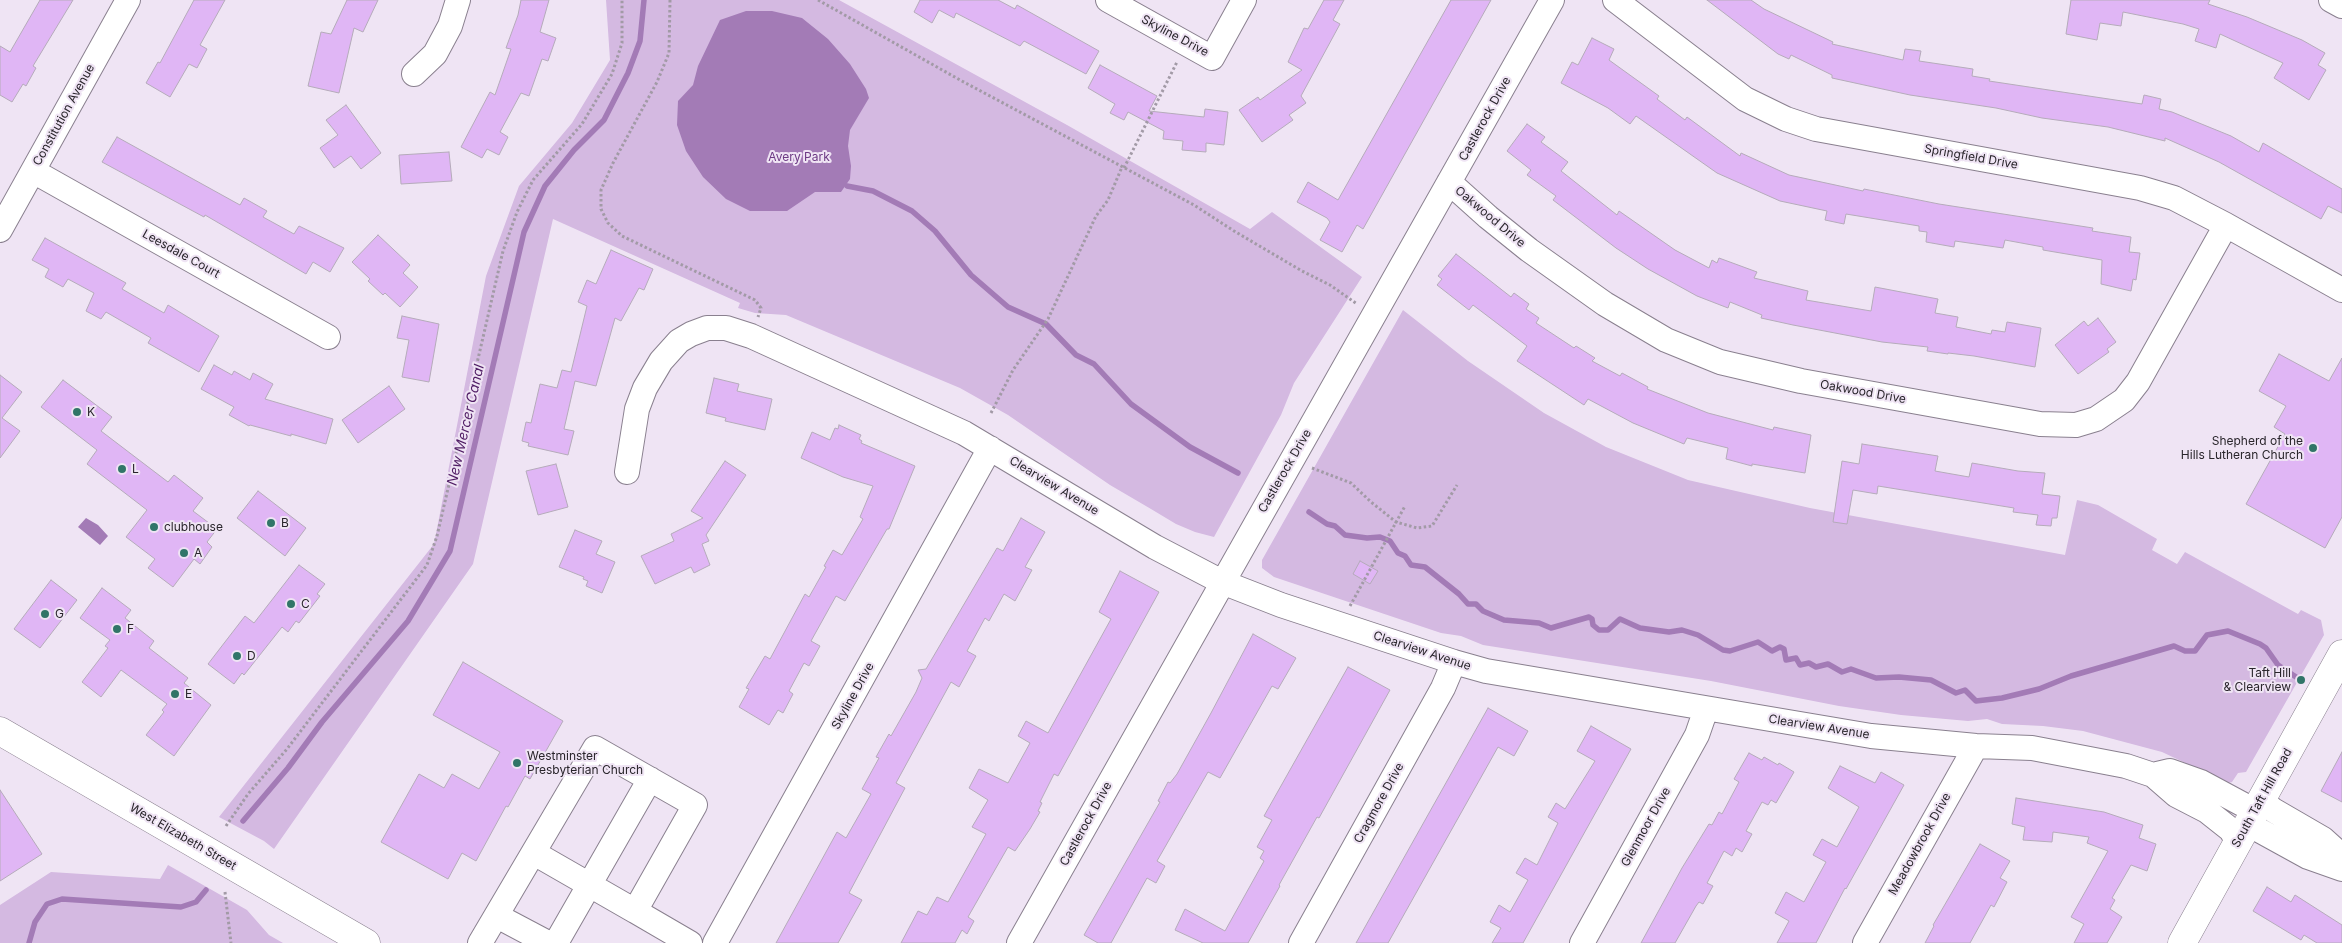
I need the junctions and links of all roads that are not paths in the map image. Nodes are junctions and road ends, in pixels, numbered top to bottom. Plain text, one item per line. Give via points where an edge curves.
1 (128, 0) edge
2 (458, 0) edge
3 (1108, 0) edge
4 (1244, 0) edge
5 (1552, 0) edge
6 (1615, 0) edge
7 (2331, 0) edge
8 (2342, 6) edge
9 (414, 74) dead end
10 (33, 171) junction
11 (1449, 182) junction
12 (2226, 224) junction
13 (0, 230) edge
14 (2342, 290) edge
15 (328, 337) dead end
16 (990, 448) junction
17 (627, 472) dead end
18 (1222, 582) junction
19 (2342, 654) edge
20 (1454, 662) junction
21 (1706, 709) junction
22 (0, 732) edge
23 (1976, 746) junction
24 (2153, 775) junction
25 (650, 779) junction
26 (2250, 819) junction
27 (534, 853) junction
28 (2342, 856) edge
29 (2342, 869) edge
30 (589, 886) junction
31 (635, 911) junction
32 (497, 916) junction
33 (366, 943) edge
34 (480, 943) edge
35 (548, 943) edge
36 (556, 943) edge
37 (690, 943) edge
38 (715, 943) edge
39 (1019, 943) edge
40 (1300, 943) edge
41 (1582, 943) edge
42 (1865, 943) edge
43 (2182, 943) edge

1 - 10 street, Constitution Avenue
2 - 9 street via 450,26 435,54
3 - 4 street, Skyline Drive via 1212,58
5 - 11 street, Castlerock Drive
6 - 12 street, Springfield Drive via 1745,99 1786,119 1816,129 2140,188 2191,205
7 - 8 street
10 - 13 street, Constitution Avenue
10 - 15 street, Leesdale Court
11 - 12 street, Oakwood Drive via 1530,250 1605,304 1666,340 1711,358 1801,381 2040,424 2076,425 2096,419 2124,400 2138,382
11 - 18 street, Castlerock Drive
12 - 14 street, Springfield Drive
16 - 17 street, Clearview Avenue via 964,433 751,336 726,328 707,328 678,341 645,388 631,437
16 - 18 street, Clearview Avenue via 1155,547
16 - 38 street, Skyline Drive
18 - 20 street, Clearview Avenue via 1281,605
18 - 39 street, Castlerock Drive
19 - 26 main road, South Taft Hill Road
20 - 21 street, Clearview Avenue via 1486,671
20 - 40 street, Cragmore Drive via 1443,688
21 - 23 street, Clearview Avenue via 1871,736
21 - 41 street, Glenmoor Drive via 1698,735
22 - 33 main road, West Elizabeth Street
23 - 24 street, Clearview Avenue via 2032,748 2117,764
23 - 42 street, Meadowbrook Drive
24 - 26 street, Clearview Avenue via 2170,771 2201,782
24 - 26 street, Clearview Avenue via 2176,795 2221,820 2231,830
25 - 27 street via 595,748
25 - 30 street
25 - 31 street via 695,805
26 - 28 street, Clearview Avenue via 2273,810 2323,839
26 - 29 street, Clearview Avenue via 2308,857
26 - 43 main road, South Taft Hill Road
27 - 30 street
27 - 32 street
30 - 31 street
30 - 36 street
31 - 37 street
32 - 34 street
32 - 35 street

